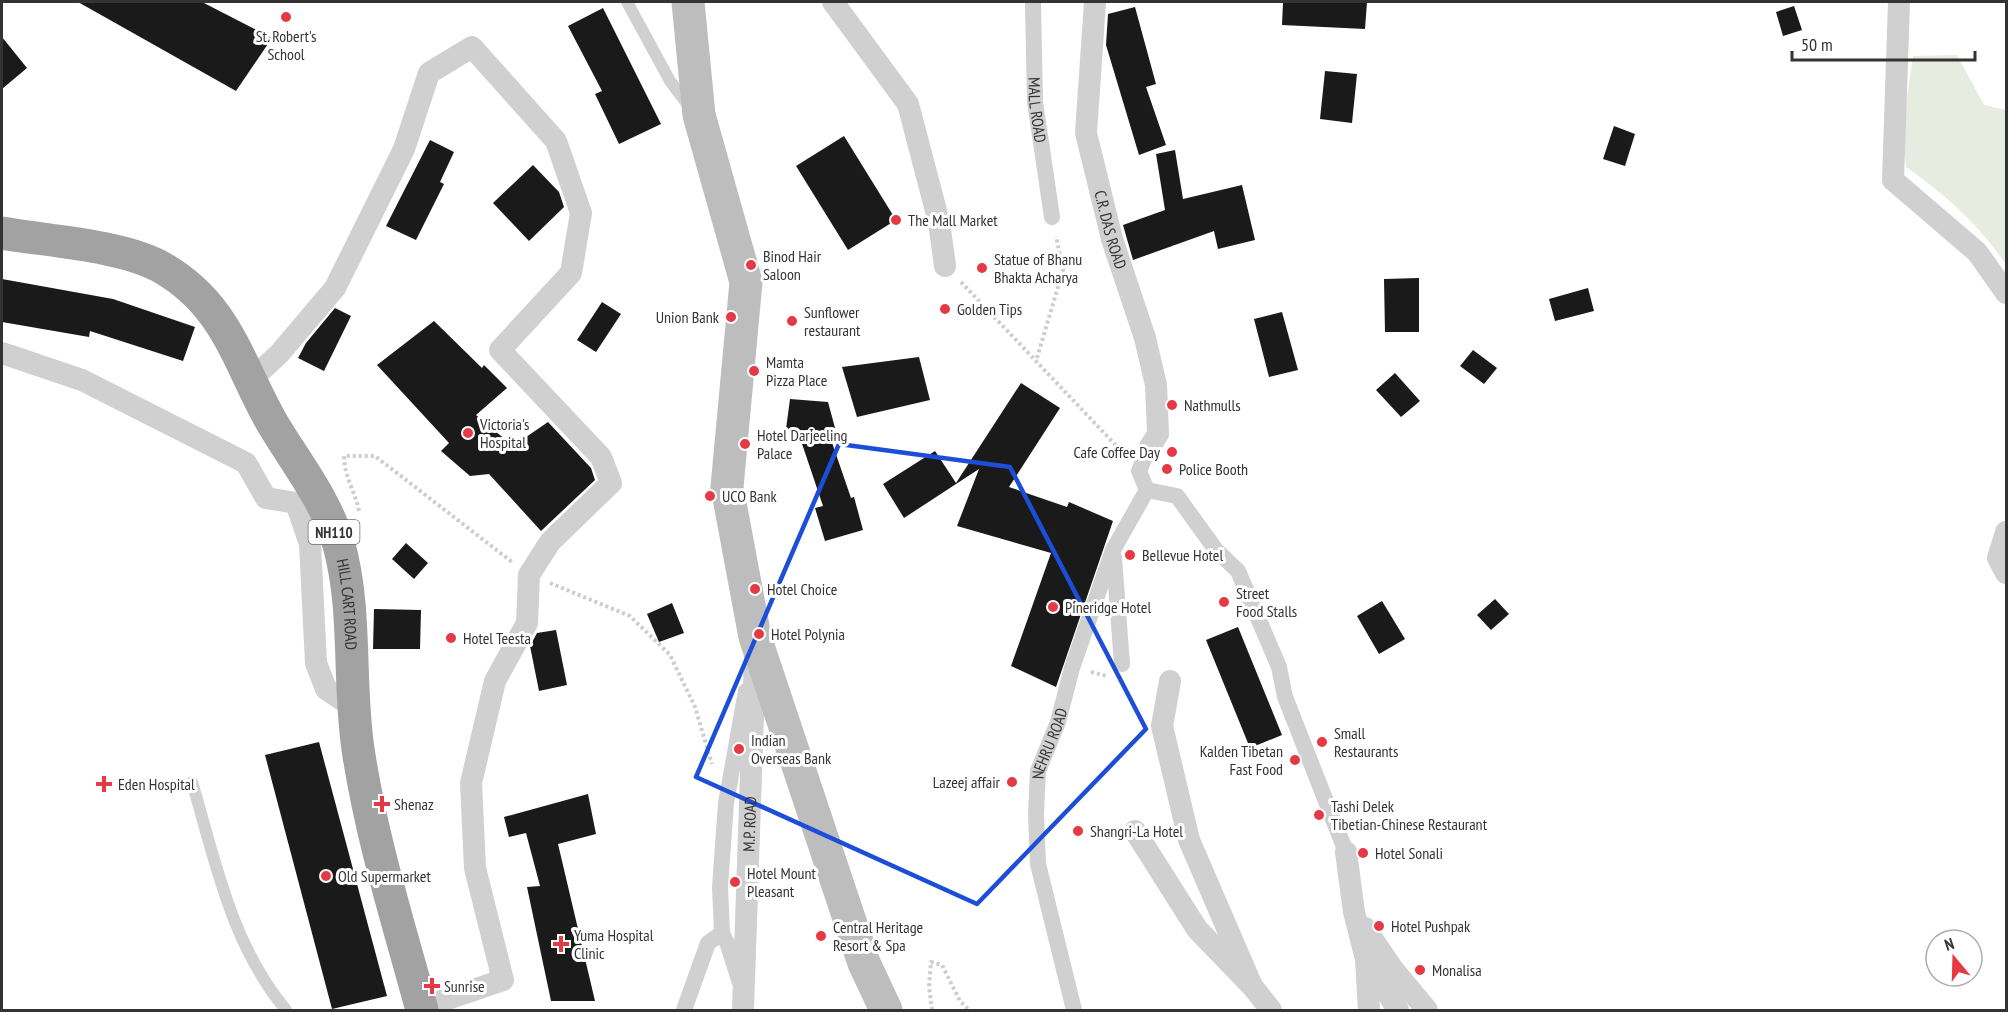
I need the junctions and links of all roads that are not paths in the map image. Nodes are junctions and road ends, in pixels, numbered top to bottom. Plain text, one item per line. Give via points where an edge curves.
1 (627, 2) edge
2 (688, 2) edge
3 (833, 2) edge
4 (1033, 2) edge
5 (1095, 2) edge
6 (1899, 2) edge
7 (699, 115) junction
8 (1052, 217) road end
9 (2, 233) edge
10 (945, 266) road end
11 (2007, 293) edge
12 (2, 353) edge
13 (252, 379) junction
14 (1148, 450) joint
15 (1147, 490) junction
16 (2007, 532) edge
17 (1113, 550) junction
18 (2007, 573) edge
19 (756, 637) junction
20 (1120, 671) road end
21 (1170, 681) dead end
22 (353, 707) junction
23 (192, 782) dead end
24 (1135, 831) dead end
25 (1346, 852) joint
26 (1354, 912) junction
27 (722, 933) junction
28 (1366, 959) junction
29 (1252, 987) junction
30 (743, 1003) edge
31 (421, 1009) edge
32 (286, 1011) edge
33 (684, 1011) edge
34 (886, 1011) edge
35 (1074, 1011) edge
36 (1271, 1011) edge
37 (1369, 1011) edge
38 (1398, 1011) edge
39 (1427, 1011) edge

1 - 7 lane via 670,81
2 - 7 main road
3 - 10 street via 908,104 939,222
4 - 8 street, MALL ROAD via 1035,102
5 - 14 street, C.R. DAS ROAD via 1086,133 1112,239 1145,338 1156,385 1158,434
6 - 11 street via 1893,180 1977,252
7 - 19 main road via 746,282 727,487
9 - 13 highway, HILL CART ROAD / NH110 via 134,255 158,266 181,280 216,314
12 - 22 street via 82,380 144,411 246,464 266,498 296,503 310,544 316,663 326,689
13 - 22 highway, HILL CART ROAD / NH110 via 270,419 319,498 338,542 349,596
13 - 31 street via 279,354 335,288 404,149 429,74 472,46 556,141 581,213 571,273 500,350 601,457 611,483 550,542 529,575 527,623 495,681 471,783 475,868 503,980
14 - 15 street via 1139,471
15 - 17 street, NEHRU ROAD
15 - 25 street via 1177,496 1216,550 1238,571 1279,667 1285,697
16 - 18 street via 1998,558
17 - 20 street
17 - 35 street, NEHRU ROAD via 1072,668 1058,722 1038,771 1038,864
19 - 27 street via 726,803 720,887
19 - 30 street, M.P. ROAD
19 - 34 main road via 864,963
21 - 29 street via 1162,726 1189,840
22 - 31 highway, HILL CART ROAD / NH110 via 371,816
23 - 32 lane via 237,932 254,969
24 - 29 street via 1197,929
25 - 26 street
26 - 28 street
26 - 39 street
27 - 30 street
27 - 33 street via 708,943
28 - 37 street
28 - 38 street
29 - 36 street

